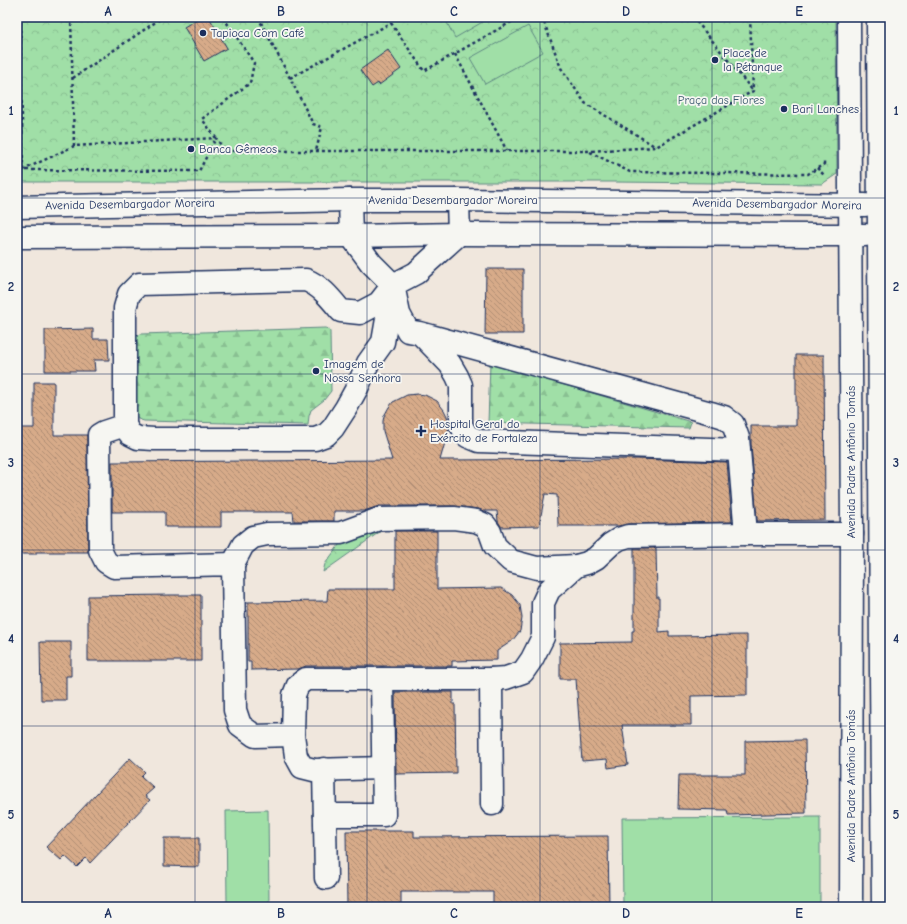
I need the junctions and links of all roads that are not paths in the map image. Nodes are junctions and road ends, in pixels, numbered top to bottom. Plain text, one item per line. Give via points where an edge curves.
1 (849, 17) edge
2 (878, 17) edge
3 (350, 200) junction
4 (458, 200) junction
5 (884, 205) edge
6 (850, 206) junction
7 (17, 207) edge
8 (459, 234) junction
9 (884, 234) edge
10 (850, 235) junction
11 (351, 236) junction
12 (17, 237) edge
13 (429, 261) junction
14 (372, 263) junction
15 (393, 284) junction
16 (420, 333) junction
17 (125, 425) junction
18 (739, 450) junction
19 (746, 534) junction
20 (852, 534) junction
21 (233, 564) junction
22 (576, 566) junction
23 (886, 672) edge
24 (382, 679) junction
25 (491, 679) junction
26 (293, 735) junction
27 (383, 768) junction
28 (324, 769) junction
29 (492, 804) dead end
30 (324, 815) junction
31 (887, 852) edge
32 (326, 878) dead end
33 (851, 907) edge
34 (883, 907) edge

1 - 6 main road, Avenida Padre Antônio Tomás
2 - 5 main road
3 - 4 main road, Avenida Desembargador Moreira
3 - 7 main road, Avenida Desembargador Moreira
3 - 11 main road
4 - 6 main road, Avenida Desembargador Moreira
4 - 8 main road
5 - 6 main road, Avenida Desembargador Moreira
5 - 9 main road
6 - 10 main road, Avenida Padre Antônio Tomás
8 - 10 main road
8 - 11 main road
8 - 13 main road
9 - 10 main road
9 - 23 main road
10 - 20 main road, Avenida Padre Antônio Tomás
11 - 12 main road
11 - 14 main road
13 - 14 main road via 417,266 381,266
13 - 15 main road via 416,274
14 - 15 main road
15 - 16 main road via 399,314 408,331
15 - 17 main road via 383,342 368,364 346,408 326,436 315,439 138,438 130,434
15 - 17 main road via 379,303 360,313 341,311 322,289 306,280 139,284 129,294 125,308
16 - 18 main road via 711,412 733,424
16 - 18 main road via 458,376 461,385 461,425 467,436 479,442
17 - 21 main road via 99,436 100,550 106,562 114,567
18 - 19 main road
19 - 20 main road
19 - 22 main road via 628,536 610,544 596,558
20 - 33 main road, Avenida Padre Antônio Tomás
21 - 22 main road via 243,545 253,537 267,534 341,533 380,520 454,518 485,525 495,546 511,561 537,568
21 - 26 main road via 234,710 240,725 255,736
22 - 25 main road via 549,590 542,603 543,637 523,672 506,678
23 - 31 main road
24 - 25 main road
24 - 26 main road via 306,679 298,685 294,695
24 - 27 main road
25 - 29 main road
26 - 28 main road via 296,756 302,767
27 - 28 main road
27 - 30 main road via 384,815
28 - 30 main road
30 - 32 main road
31 - 34 main road

